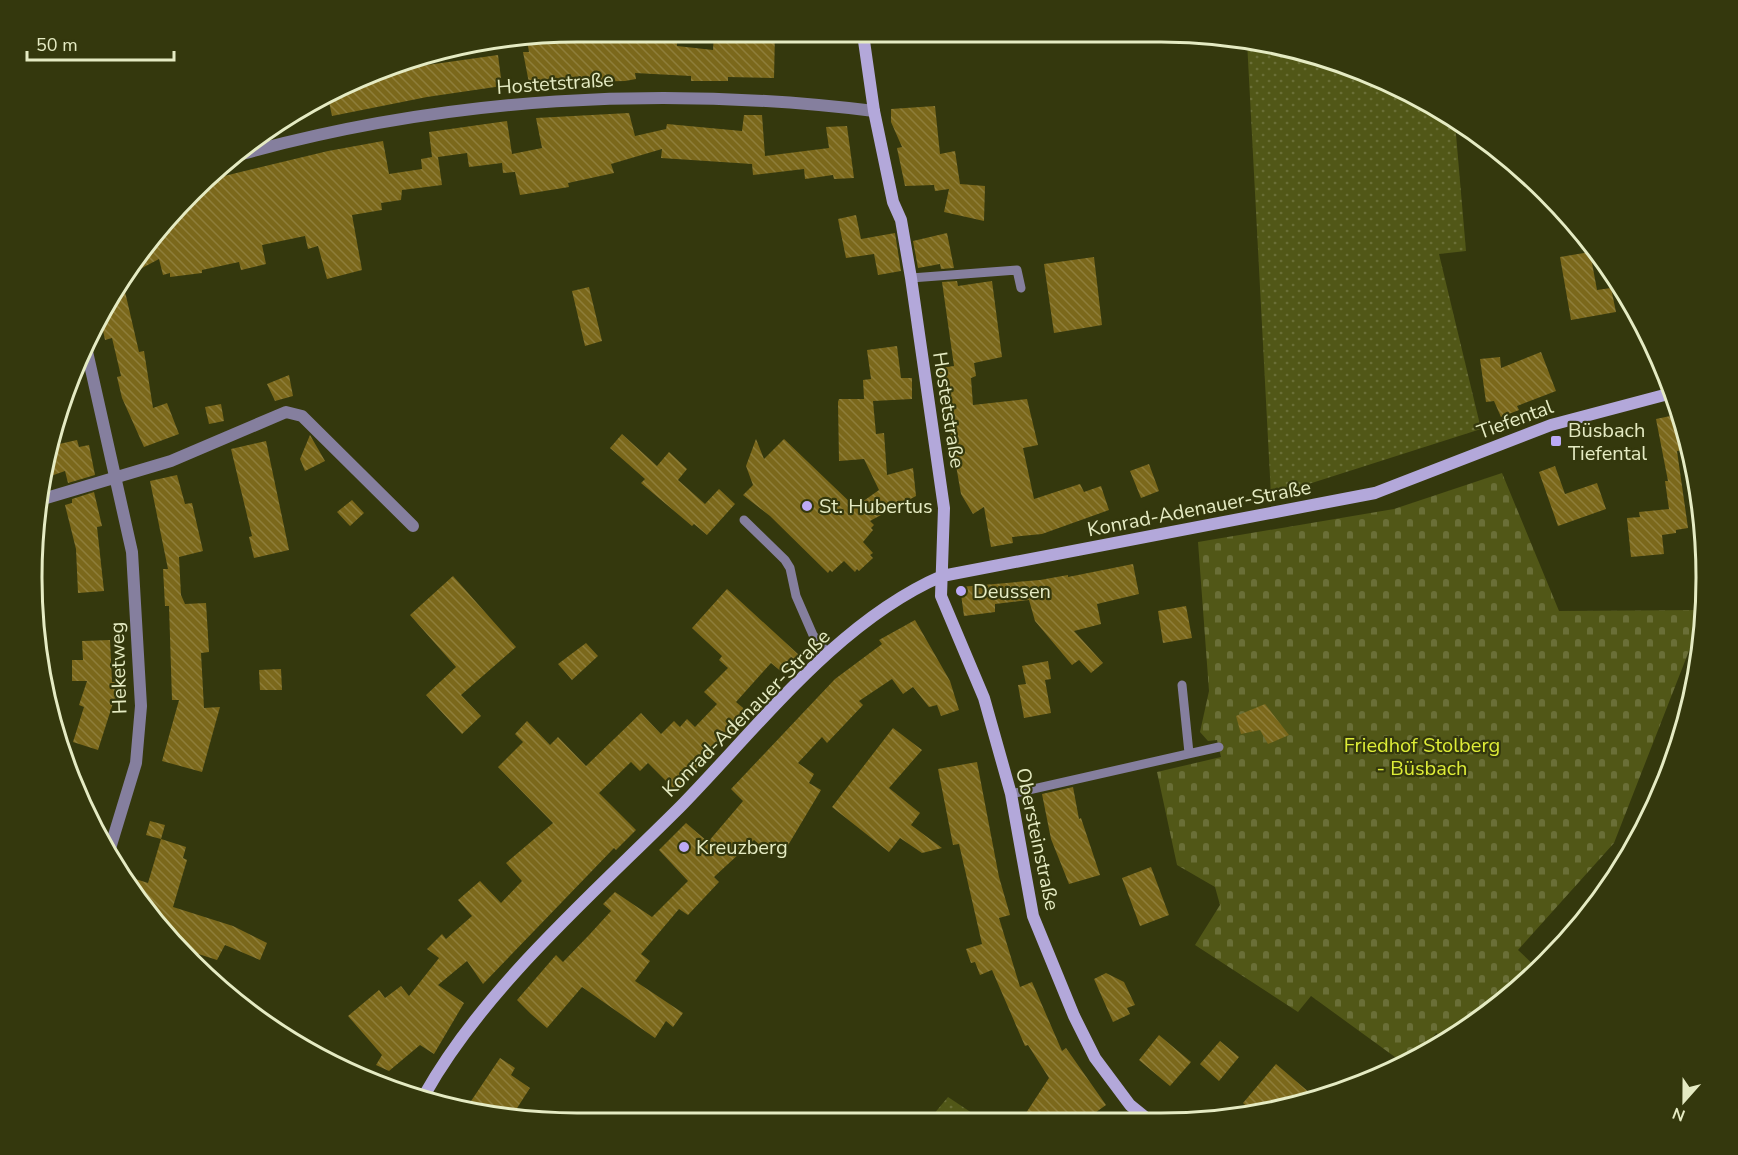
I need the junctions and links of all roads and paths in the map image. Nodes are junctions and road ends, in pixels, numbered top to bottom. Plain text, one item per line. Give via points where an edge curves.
1 (864, 42) edge
2 (874, 111) junction
3 (256, 150) edge
4 (911, 278) junction
5 (1021, 288) dead end
6 (89, 360) edge
7 (1664, 395) edge
8 (116, 477) junction
9 (1375, 493) joint
10 (49, 497) edge
11 (744, 520) dead end
12 (413, 526) dead end
13 (942, 576) junction
14 (828, 654) junction
15 (1182, 685) dead end
16 (1218, 747) dead end
17 (1189, 753) junction
18 (1011, 794) junction
19 (112, 841) edge
20 (426, 1091) edge
21 (1140, 1113) edge

1 - 2 street, Hostetstraße
2 - 3 street, Hostetstraße via 794,101 602,97 465,109 305,136
2 - 4 street, Hostetstraße
4 - 5 lane via 1017,270
4 - 13 street, Hostetstraße via 944,508
6 - 8 street, Heketweg
7 - 9 street, Tiefental via 1551,425
8 - 10 street
8 - 12 street via 171,461 286,412 302,416
8 - 19 street, Heketweg via 132,552 141,706 136,762
9 - 13 street, Konrad-Adenauer-Straße
11 - 14 lane via 785,560 813,635
13 - 14 street, Konrad-Adenauer-Straße via 914,588
13 - 18 street, Obersteinstraße via 941,596 984,698
14 - 20 street, Konrad-Adenauer-Straße via 512,976 440,1067
15 - 17 lane
16 - 17 lane
17 - 18 lane
18 - 21 street, Obersteinstraße via 1033,916 1095,1058

